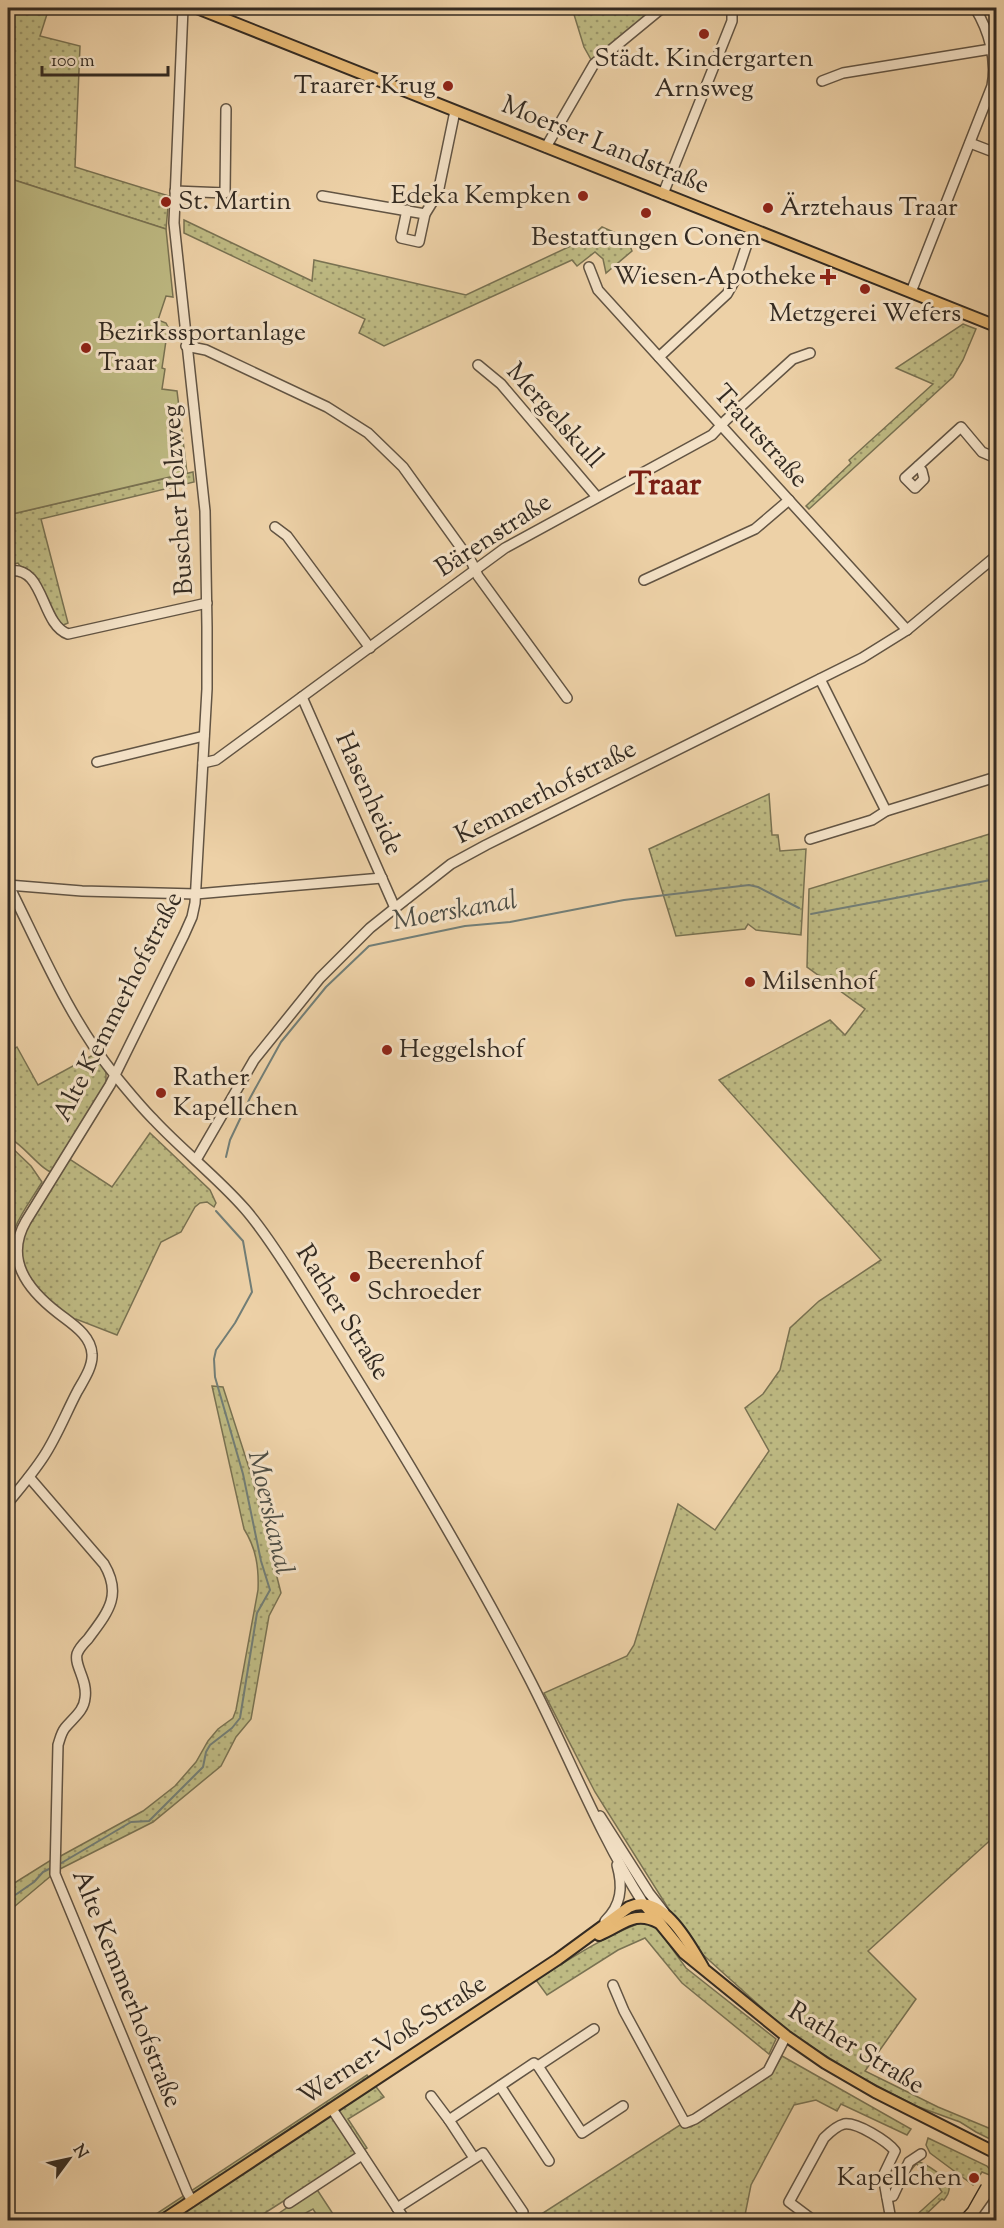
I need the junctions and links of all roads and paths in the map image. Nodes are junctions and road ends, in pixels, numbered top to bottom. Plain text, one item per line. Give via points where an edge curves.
1 (183, 8) edge
2 (197, 8) edge
3 (662, 8) edge
4 (732, 8) edge
5 (975, 8) edge
6 (991, 49) junction
7 (822, 81) dead end
8 (226, 110) dead end
9 (455, 111) junction
10 (970, 143) junction
11 (546, 147) junction
12 (996, 153) edge
13 (174, 191) junction
14 (663, 194) junction
15 (322, 196) dead end
16 (406, 210) junction
17 (425, 214) junction
18 (752, 229) junction
19 (589, 267) dead end
20 (911, 292) junction
21 (996, 326) edge
22 (186, 345) junction
23 (810, 353) dead end
24 (659, 357) junction
25 (478, 365) dead end
26 (722, 426) junction
27 (996, 458) edge
28 (918, 466) dead end
29 (597, 497) junction
30 (789, 500) junction
31 (275, 527) dead end
32 (996, 556) edge
33 (475, 570) junction
34 (8, 572) edge
35 (644, 580) dead end
36 (207, 603) junction
37 (907, 630) junction
38 (370, 648) junction
39 (820, 679) junction
40 (302, 697) junction
41 (567, 698) dead end
42 (204, 736) junction
43 (97, 762) dead end
44 (203, 763) junction
45 (996, 777) edge
46 (886, 811) junction
47 (810, 839) dead end
48 (382, 878) junction
49 (8, 884) edge
50 (196, 894) junction
51 (395, 908) junction
52 (115, 1075) junction
53 (196, 1160) junction
54 (29, 1477) junction
55 (8, 1503) edge
56 (589, 1801) junction
57 (615, 1857) junction
58 (647, 1901) junction
59 (636, 1917) junction
60 (664, 1920) junction
61 (588, 1939) junction
62 (613, 1985) dead end
63 (594, 2029) dead end
64 (786, 2036) junction
65 (538, 2066) junction
66 (500, 2086) junction
67 (430, 2096) dead end
68 (623, 2106) dead end
69 (332, 2109) junction
70 (449, 2120) junction
71 (996, 2153) edge
72 (921, 2154) dead end
73 (362, 2156) junction
74 (478, 2156) junction
75 (549, 2161) dead end
76 (887, 2197) junction
77 (996, 2199) edge
78 (192, 2201) junction
79 (288, 2203) dead end
80 (397, 2208) junction
81 (523, 2212) dead end
82 (163, 2220) edge
83 (405, 2220) edge
84 (813, 2220) edge
85 (891, 2220) edge
86 (981, 2220) edge

1 - 13 street, Buscher Holzweg
2 - 9 main road, Moerser Landstraße
3 - 11 street via 594,64
4 - 14 street via 732,21
5 - 6 street
6 - 7 street via 843,73
6 - 10 street via 992,86
8 - 13 street via 225,193
9 - 11 main road, Moerser Landstraße
9 - 17 street via 438,193
10 - 12 street
10 - 20 street
11 - 14 main road, Moerser Landstraße
13 - 22 street, Buscher Holzweg
14 - 18 main road, Moerser Landstraße
15 - 16 street
16 - 17 street
16 - 17 street via 400,238 419,242
18 - 20 main road, Moerser Landstraße
18 - 24 street via 727,294
19 - 24 street, Trautstraße via 598,290
20 - 21 main road, Moerser Landstraße
22 - 33 street via 206,350 327,407 368,433 419,487
22 - 36 street, Buscher Holzweg via 205,503
23 - 26 street, Bärenstraße via 793,359
24 - 26 street, Trautstraße
25 - 29 street, Mergelskull via 501,384
26 - 29 street, Bärenstraße
26 - 30 street, Trautstraße
27 - 28 street via 982,452 961,427
29 - 33 street, Bärenstraße via 524,537
30 - 35 street via 755,530
30 - 37 street, Trautstraße
31 - 38 street via 287,536
32 - 37 street, Kemmerhofstraße
33 - 38 street, Bärenstraße
33 - 41 street
34 - 36 street via 22,571 30,577 58,627 68,634
36 - 42 street, Buscher Holzweg
37 - 39 street, Kemmerhofstraße
38 - 40 street, Bärenstraße
39 - 46 street
39 - 51 street, Kemmerhofstraße via 467,855
40 - 44 street, Bärenstraße via 216,760
40 - 48 street, Hasenheide
42 - 43 street
42 - 44 street, Buscher Holzweg
44 - 50 street, Buscher Holzweg
45 - 46 street
46 - 47 street via 872,820
48 - 50 street, Alte Kemmerhofstraße
48 - 51 street, Hasenheide
49 - 50 street, Rather Straße via 82,891
49 - 52 street, Rather Straße via 74,1012
50 - 52 street, Alte Kemmerhofstraße via 190,923
51 - 53 street, Kemmerhofstraße via 320,978 278,1029 254,1060
52 - 53 street, Rather Straße via 152,1119
52 - 54 street, Alte Kemmerhofstraße via 18,1238 17,1255 26,1279 39,1296 83,1334 92,1356 49,1448
53 - 56 street, Rather Straße via 263,1232 320,1320 475,1577
54 - 55 street, Alte Kemmerhofstraße
54 - 78 street, Alte Kemmerhofstraße via 104,1564 114,1595 105,1617 77,1652 85,1701 63,1730 58,1745 55,1866 60,1888
56 - 57 street, Rather Straße
56 - 58 street, Rather Straße via 614,1836
57 - 58 street, Rather Straße
57 - 61 street, Rather Straße via 621,1884 618,1904
58 - 59 main road via 644,1913
58 - 60 main road, Rather Straße
58 - 61 main road, Werner-Voß-Straße via 629,1906
59 - 60 main road
59 - 61 main road
60 - 64 main road, Rather Straße via 684,1953
61 - 69 main road, Werner-Voß-Straße
62 - 64 street via 685,2123 768,2071
63 - 65 street
64 - 71 main road, Rather Straße via 875,2092
65 - 66 street via 534,2063
65 - 68 street via 582,2133
66 - 70 street
66 - 75 street
67 - 70 street
69 - 73 street
69 - 78 main road, Werner-Voß-Straße
70 - 74 street
72 - 76 street via 909,2162 892,2196
73 - 79 street
73 - 80 street
74 - 80 street
74 - 81 street
76 - 84 street via 883,2176 895,2151 889,2143 844,2124 824,2138 789,2202
76 - 85 street
77 - 86 street
78 - 82 main road, Werner-Voß-Straße
80 - 83 street

